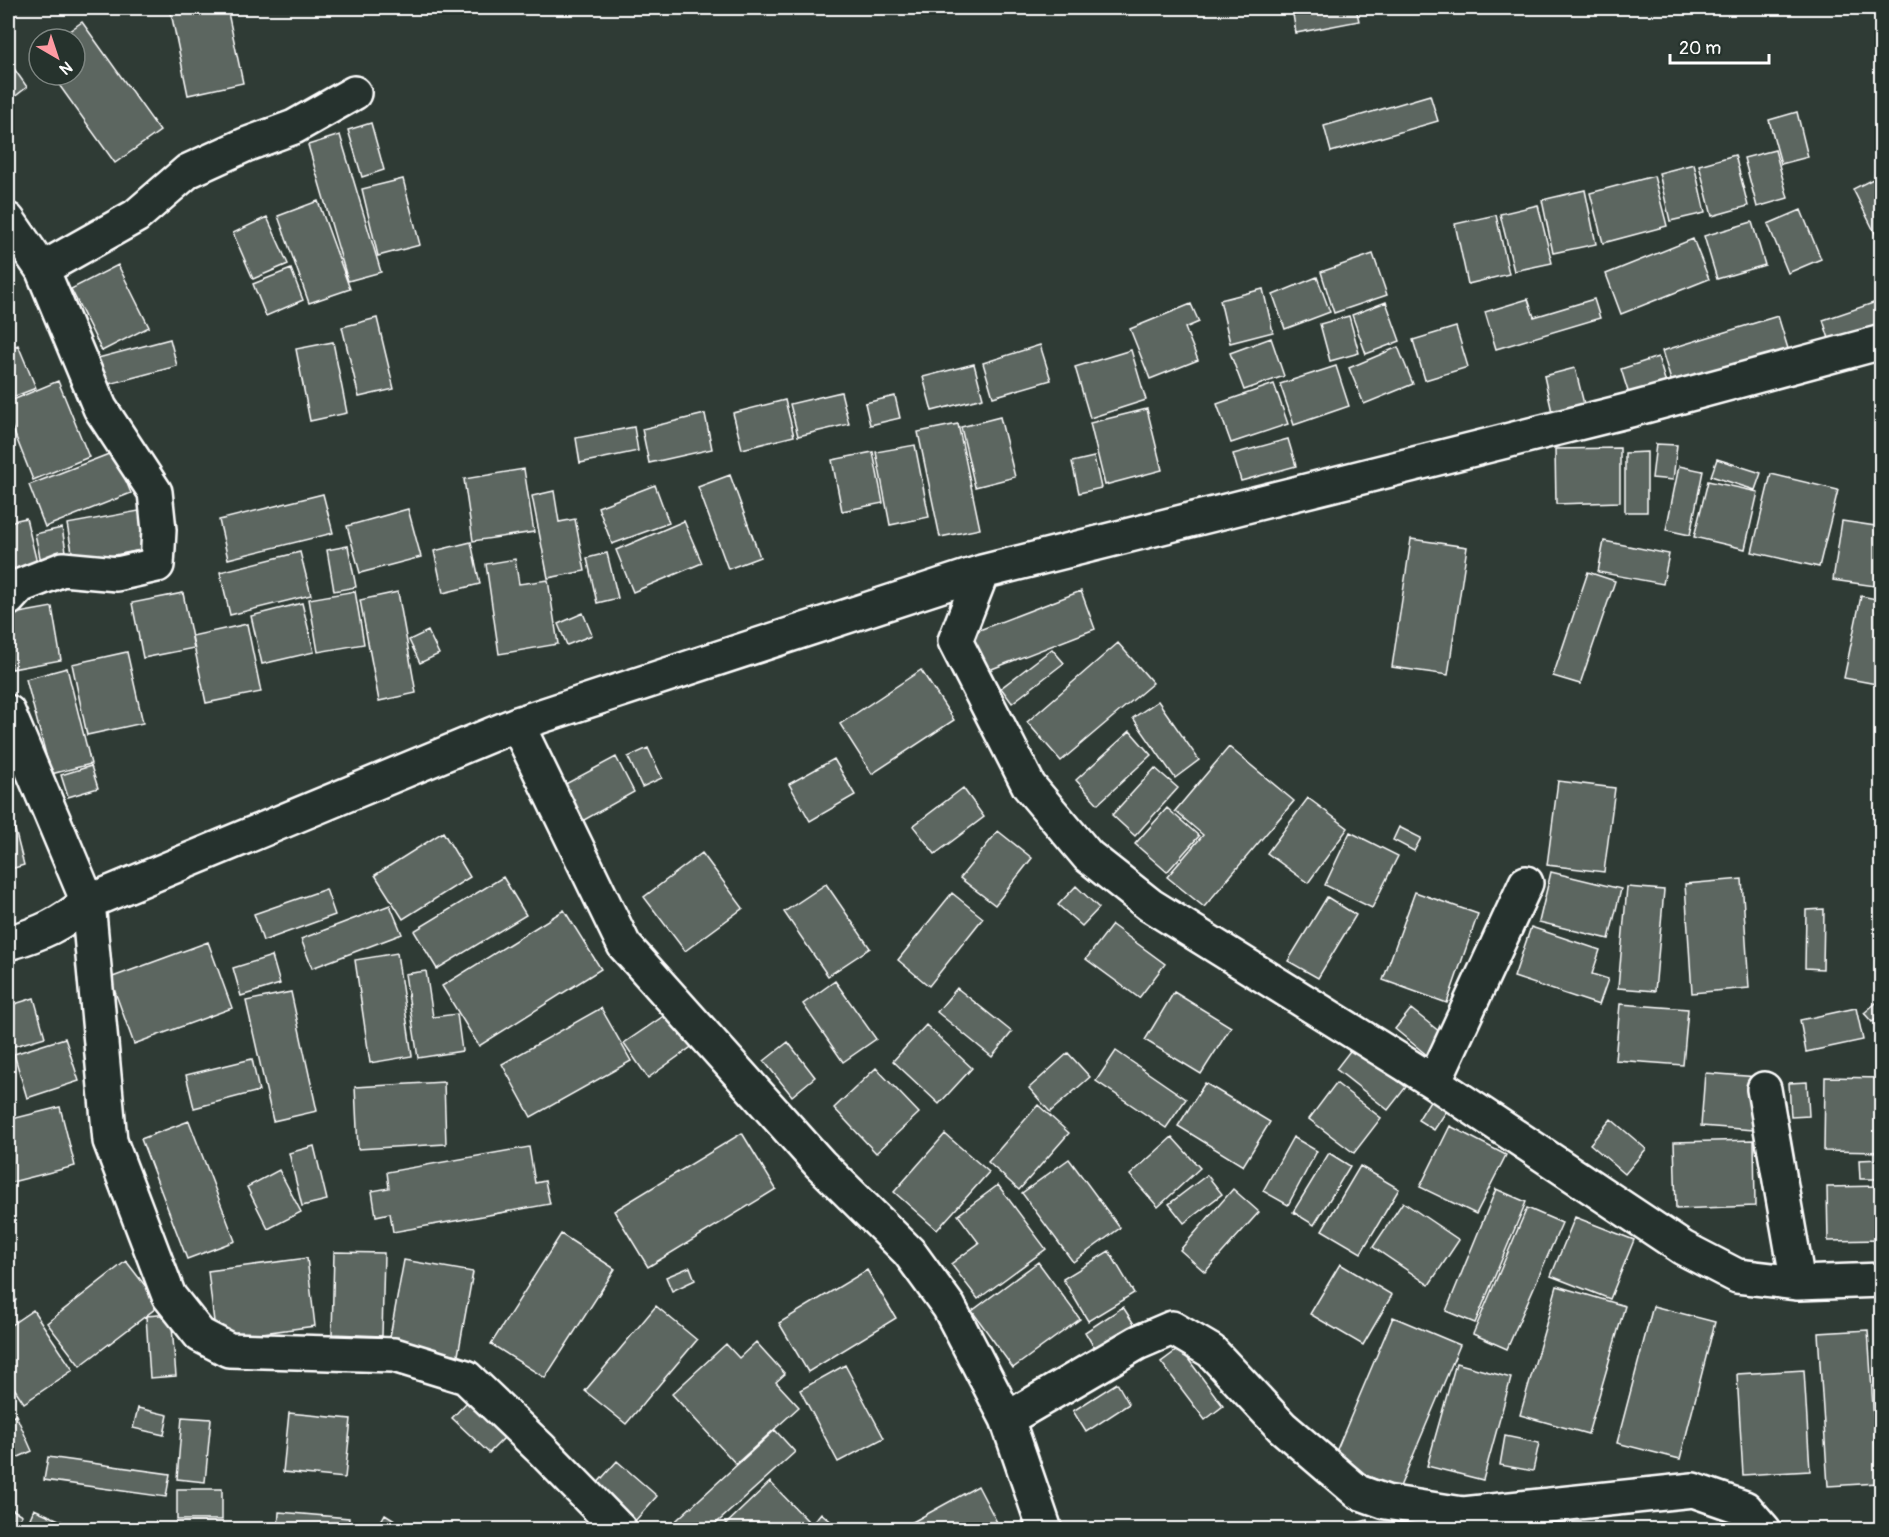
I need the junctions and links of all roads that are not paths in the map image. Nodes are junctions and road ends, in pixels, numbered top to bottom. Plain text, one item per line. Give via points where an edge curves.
1 (354, 93) dead end
2 (8, 220) edge
3 (42, 269) junction
4 (1881, 342) edge
5 (982, 572) junction
6 (12, 588) edge
7 (8, 712) edge
8 (517, 724) junction
9 (1526, 883) dead end
10 (87, 902) junction
11 (8, 943) edge
12 (1434, 1082) junction
13 (1764, 1089) dead end
14 (1881, 1280) edge
15 (1798, 1283) junction
16 (1007, 1419) junction
17 (1464, 1522) edge
18 (620, 1530) edge
19 (1045, 1530) edge
20 (1764, 1530) edge

1 - 3 street via 294,127 188,171 136,216
2 - 3 street
3 - 6 street via 100,408 155,492 157,565 117,574 63,569
4 - 5 street via 1618,413
5 - 8 street
5 - 12 street via 955,641 1029,786 1088,856 1150,905
7 - 10 street
8 - 10 street
8 - 16 street via 624,945 820,1164 909,1252 949,1307
9 - 12 street
10 - 11 street via 39,934
10 - 18 street via 110,1141 169,1296 200,1335 229,1350 394,1355 466,1377
12 - 15 street via 1683,1248 1737,1276
13 - 15 street
14 - 15 street
16 - 17 street via 1137,1343 1172,1328 1211,1351 1282,1426 1358,1492
16 - 19 street
17 - 20 street via 1693,1490 1745,1508

